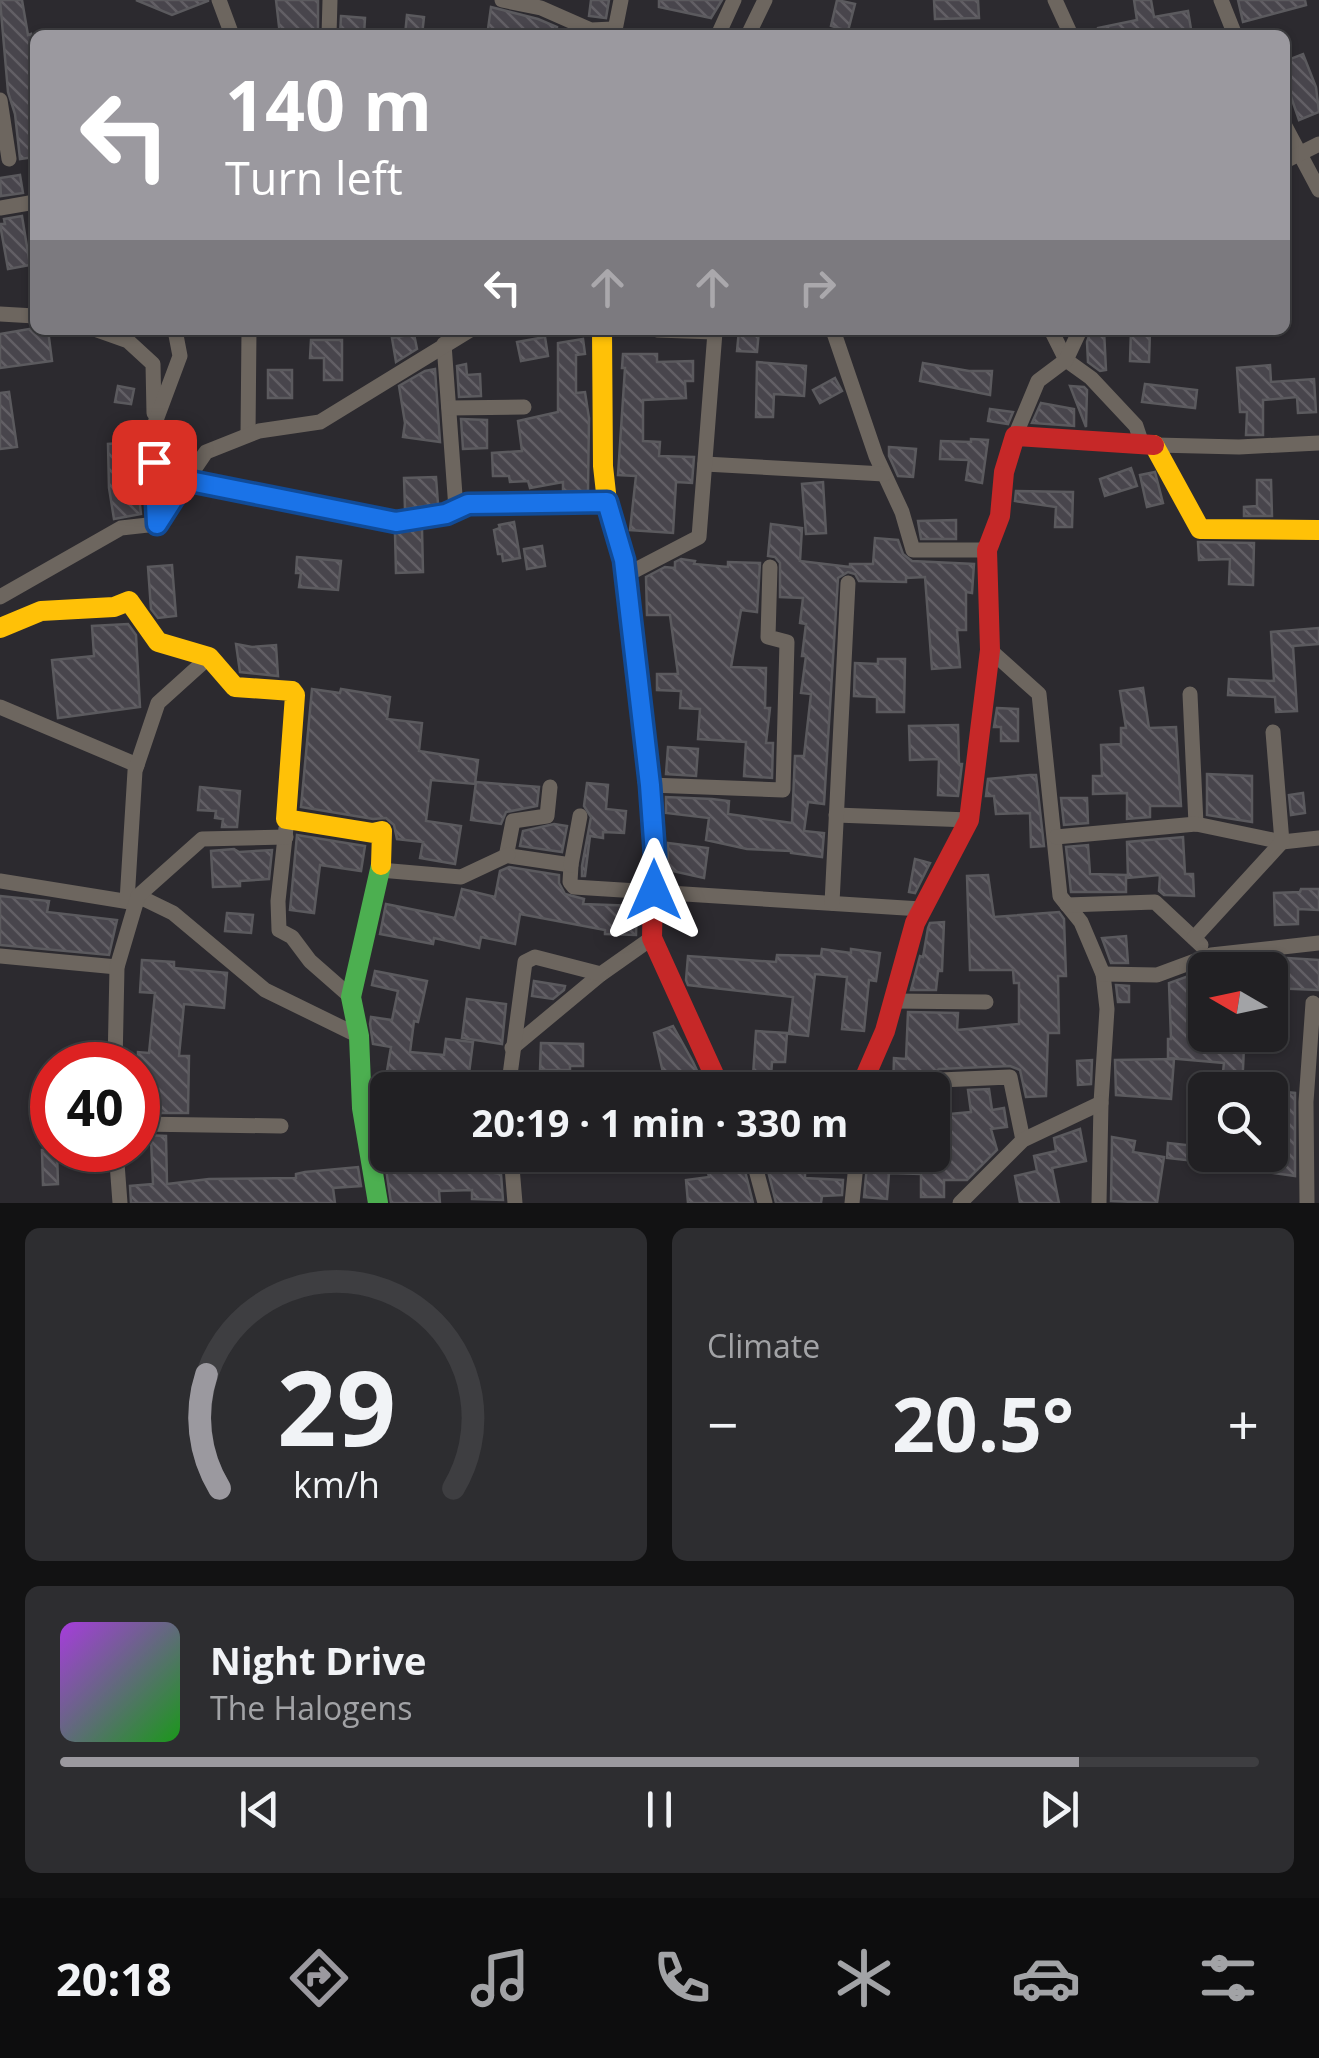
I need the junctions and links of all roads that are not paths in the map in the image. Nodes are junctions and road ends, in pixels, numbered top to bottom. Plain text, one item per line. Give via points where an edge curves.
1 (218, 0) edge
2 (330, 0) edge
3 (502, 0) edge
4 (620, 0) edge
5 (734, 0) edge
6 (764, 0) edge
7 (1056, 0) edge
8 (1221, 0) edge
9 (540, 4) edge
10 (230, 30) edge
11 (328, 30) edge
12 (587, 30) edge
13 (615, 30) edge
14 (720, 30) edge
15 (750, 30) edge
16 (1069, 30) edge
17 (1232, 30) edge
18 (0, 100) edge
19 (1319, 144) edge
20 (1293, 158) edge
21 (8, 159) dead end
22 (1319, 190) edge
23 (30, 203) edge
24 (0, 208) edge
25 (0, 314) edge
26 (30, 316) edge
27 (111, 335) edge
28 (176, 335) edge
29 (249, 335) edge
30 (454, 335) edge
31 (602, 335) edge
32 (715, 335) edge
33 (835, 335) edge
34 (1053, 335) edge
35 (1078, 335) edge
36 (1066, 360) junction
37 (524, 407) dead end
38 (449, 408) junction
39 (154, 424) junction
40 (248, 435) junction
41 (1015, 436) junction
42 (1319, 443) edge
43 (1149, 444) junction
44 (705, 464) junction
45 (884, 474) junction
46 (185, 480) junction
47 (607, 502) junction
48 (456, 509) junction
49 (157, 524) junction
50 (1319, 530) edge
51 (987, 550) junction
52 (770, 566) dead end
53 (626, 575) junction
54 (848, 583) dead end
55 (0, 597) edge
56 (0, 628) edge
57 (990, 650) junction
58 (208, 657) junction
59 (1190, 694) dead end
60 (0, 707) edge
61 (1272, 732) dead end
62 (137, 765) junction
63 (650, 785) junction
64 (550, 787) dead end
65 (580, 816) dead end
66 (836, 816) junction
67 (969, 820) junction
68 (1196, 824) junction
69 (286, 828) junction
70 (1056, 837) junction
71 (1319, 838) edge
72 (1282, 842) junction
73 (508, 856) junction
74 (571, 865) junction
75 (380, 870) junction
76 (0, 881) edge
77 (654, 890) junction
78 (134, 900) junction
79 (832, 903) junction
80 (1067, 905) junction
81 (920, 910) junction
82 (652, 938) junction
83 (1194, 938) junction
84 (1319, 943) edge
85 (1210, 952) edge
86 (1231, 952) edge
87 (0, 956) edge
88 (1188, 964) edge
89 (117, 967) junction
90 (601, 974) junction
91 (1103, 974) junction
92 (351, 997) junction
93 (892, 1002) junction
94 (986, 1002) dead end
95 (1314, 1003) dead end
96 (359, 1036) junction
97 (115, 1042) edge
98 (512, 1048) junction
99 (510, 1072) edge
100 (713, 1072) edge
101 (867, 1072) edge
102 (950, 1080) edge
103 (361, 1087) junction
104 (370, 1088) edge
105 (1101, 1103) junction
106 (160, 1124) edge
107 (282, 1126) dead end
108 (1023, 1140) junction
109 (1313, 1167) edge
110 (118, 1172) edge
111 (513, 1172) edge
112 (757, 1172) edge
113 (855, 1172) edge
114 (120, 1203) edge
115 (378, 1203) edge
116 (515, 1203) edge
117 (765, 1203) edge
118 (852, 1203) edge
119 (960, 1203) edge
120 (1099, 1203) edge
121 (1307, 1203) edge

1 - 10 street
2 - 11 street
3 - 9 street
4 - 13 street
5 - 14 street
6 - 15 street
7 - 16 street
8 - 17 street
9 - 12 street
18 - 21 street
19 - 20 street
20 - 22 street
23 - 24 street
25 - 26 street
27 - 39 street via 153,364
28 - 39 street via 180,356
29 - 40 street
30 - 38 street
30 - 40 street via 320,422
31 - 47 street
32 - 44 street
33 - 45 street
34 - 36 street
35 - 36 street
36 - 41 street via 1038,382
36 - 43 street via 1091,378
37 - 38 street
38 - 48 street
39 - 49 street
40 - 46 street via 206,452
41 - 43 street
41 - 51 street
42 - 43 street
43 - 50 street via 1200,528
44 - 45 street
44 - 53 street via 699,537
45 - 51 street via 913,550
46 - 48 street via 396,522
46 - 49 street
47 - 48 street
47 - 53 street
49 - 55 street via 121,528
51 - 57 street
52 - 63 street via 768,637 787,642 783,790
53 - 63 street
54 - 66 street
56 - 58 street via 41,611 129,601 158,642
57 - 67 street
57 - 70 street via 1039,694
58 - 62 street via 158,703
58 - 69 street via 235,687 287,688 294,695
59 - 68 street
60 - 62 street
61 - 72 street
62 - 78 street
63 - 77 street
64 - 73 street via 546,817 513,821
65 - 74 street
66 - 67 street
66 - 79 street
67 - 81 street
68 - 70 street
68 - 72 street
69 - 75 street via 382,831
69 - 78 street via 202,839
69 - 92 street via 279,930
70 - 80 street via 1060,896
71 - 72 street
72 - 83 street
73 - 74 street
73 - 75 street via 461,877
74 - 77 street via 574,887
75 - 92 street
76 - 78 street
77 - 79 street
77 - 82 street
78 - 89 street
78 - 96 street via 174,913 265,990
79 - 81 street
80 - 83 street via 1155,902
80 - 91 street
81 - 93 street
82 - 90 street
82 - 100 street
83 - 85 street
84 - 86 street
87 - 89 street
88 - 91 street via 1157,976
89 - 97 street
90 - 98 street
90 - 98 street via 535,957 526,962
91 - 105 street via 1108,1009
92 - 96 street
93 - 94 street
93 - 101 street
95 - 109 street via 1306,1102
96 - 103 street
98 - 99 street
102 - 108 street via 1010,1077
103 - 104 street
103 - 115 street
105 - 108 street
105 - 120 street
106 - 107 street
108 - 119 street
109 - 121 street
110 - 114 street
111 - 116 street
112 - 117 street
113 - 118 street

